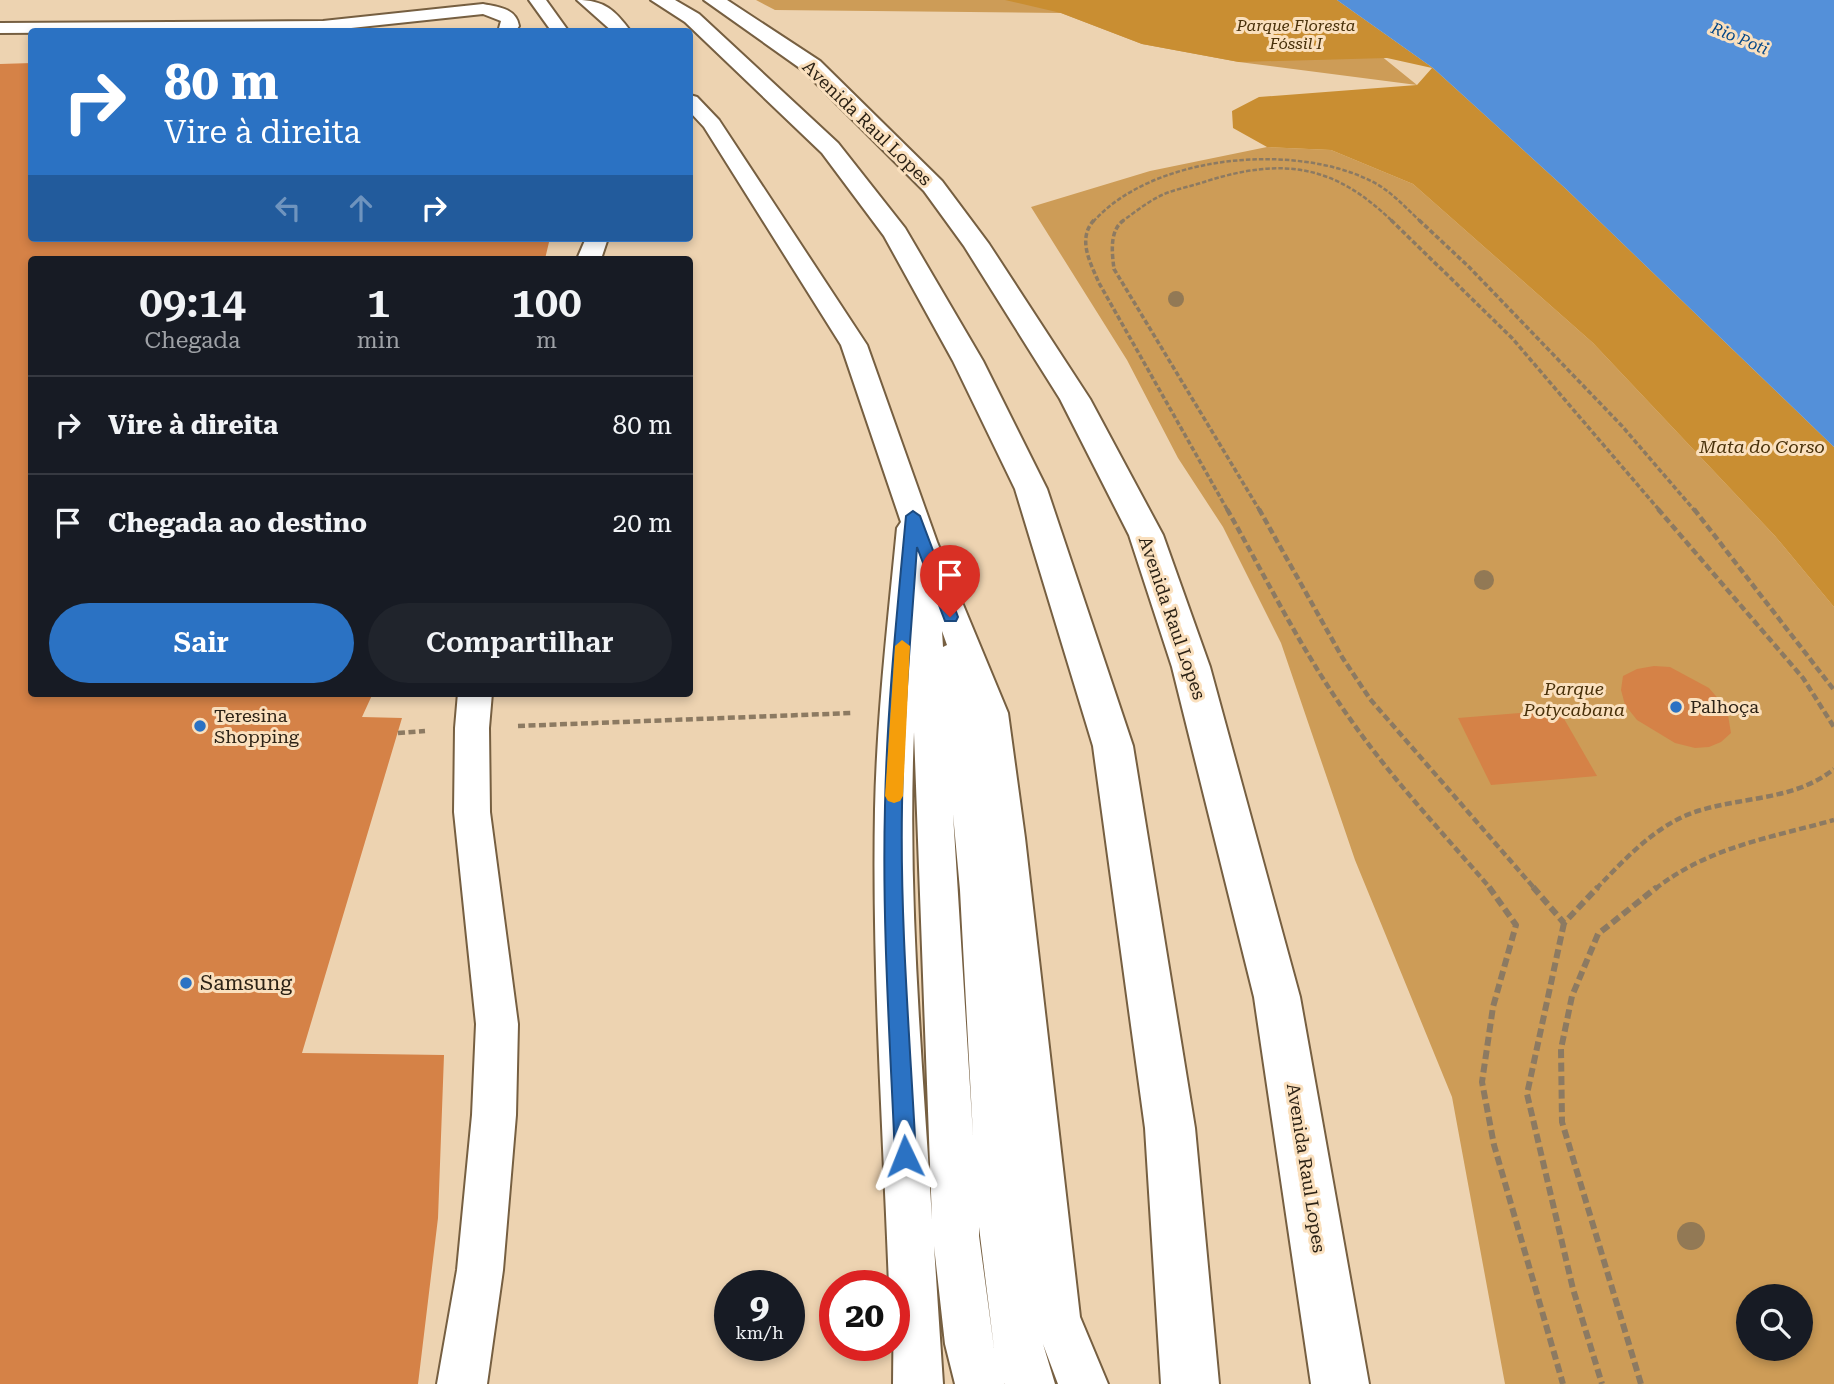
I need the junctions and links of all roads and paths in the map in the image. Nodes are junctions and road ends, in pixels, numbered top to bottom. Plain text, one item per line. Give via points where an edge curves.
1 (537, 0) edge
2 (585, 0) edge
3 (661, 0) edge
4 (714, 0) edge
5 (451, 4) edge
6 (164, 12) dead end
7 (150, 26) junction
8 (0, 28) edge
9 (509, 28) edge
10 (558, 28) edge
11 (619, 28) edge
12 (697, 116) edge
13 (917, 529) junction
14 (950, 617) junction
15 (1834, 690) edge
16 (474, 710) edge
17 (898, 711) junction
18 (1834, 727) edge
19 (398, 733) dead end
20 (1834, 769) edge
21 (1834, 820) edge
22 (1564, 923) junction
23 (462, 1384) edge
24 (918, 1384) edge
25 (980, 1384) edge
26 (1030, 1384) edge
27 (1083, 1384) edge
28 (1190, 1384) edge
29 (1340, 1384) edge
30 (1563, 1384) edge
31 (1602, 1384) edge
32 (1642, 1384) edge

1 - 10 lane
2 - 11 lane
3 - 28 main road via 692,18 830,148 896,234 968,361 1031,489 1113,746 1170,1128
4 - 29 main road, Avenida Raul Lopes via 812,66 933,186 976,244 1075,399 1146,535 1191,667 1278,997
5 - 7 lane via 384,21 323,26
5 - 9 lane via 500,13 509,19
6 - 7 lane
7 - 8 lane
12 - 13 lane via 854,345
13 - 14 lane
13 - 17 lane
13 - 25 lane via 956,1236 969,1344
14 - 26 lane via 979,890 1000,1217 1020,1356
14 - 27 lane via 992,713 1056,1318
15 - 30 path via 1679,492 1470,267 1373,181 1314,161 1225,162 1158,182 1092,220 1084,236 1085,254 1099,283 1323,679 1358,734 1502,900 1516,925 1493,1007 1482,1082 1494,1144
16 - 17 path
16 - 19 path
16 - 23 lane via 471,812 497,1024 480,1270
17 - 24 lane via 894,922
18 - 22 path via 1803,678 1512,338 1372,201 1336,180 1298,168 1267,167 1162,195 1119,223 1111,246 1114,269 1237,470 1342,657 1404,741
20 - 22 path via 1827,777 1794,790 1733,801 1675,820 1636,850
21 - 32 path via 1716,852 1676,872 1598,934 1572,996 1561,1049 1562,1122
22 - 31 path via 1527,1094 1573,1289

